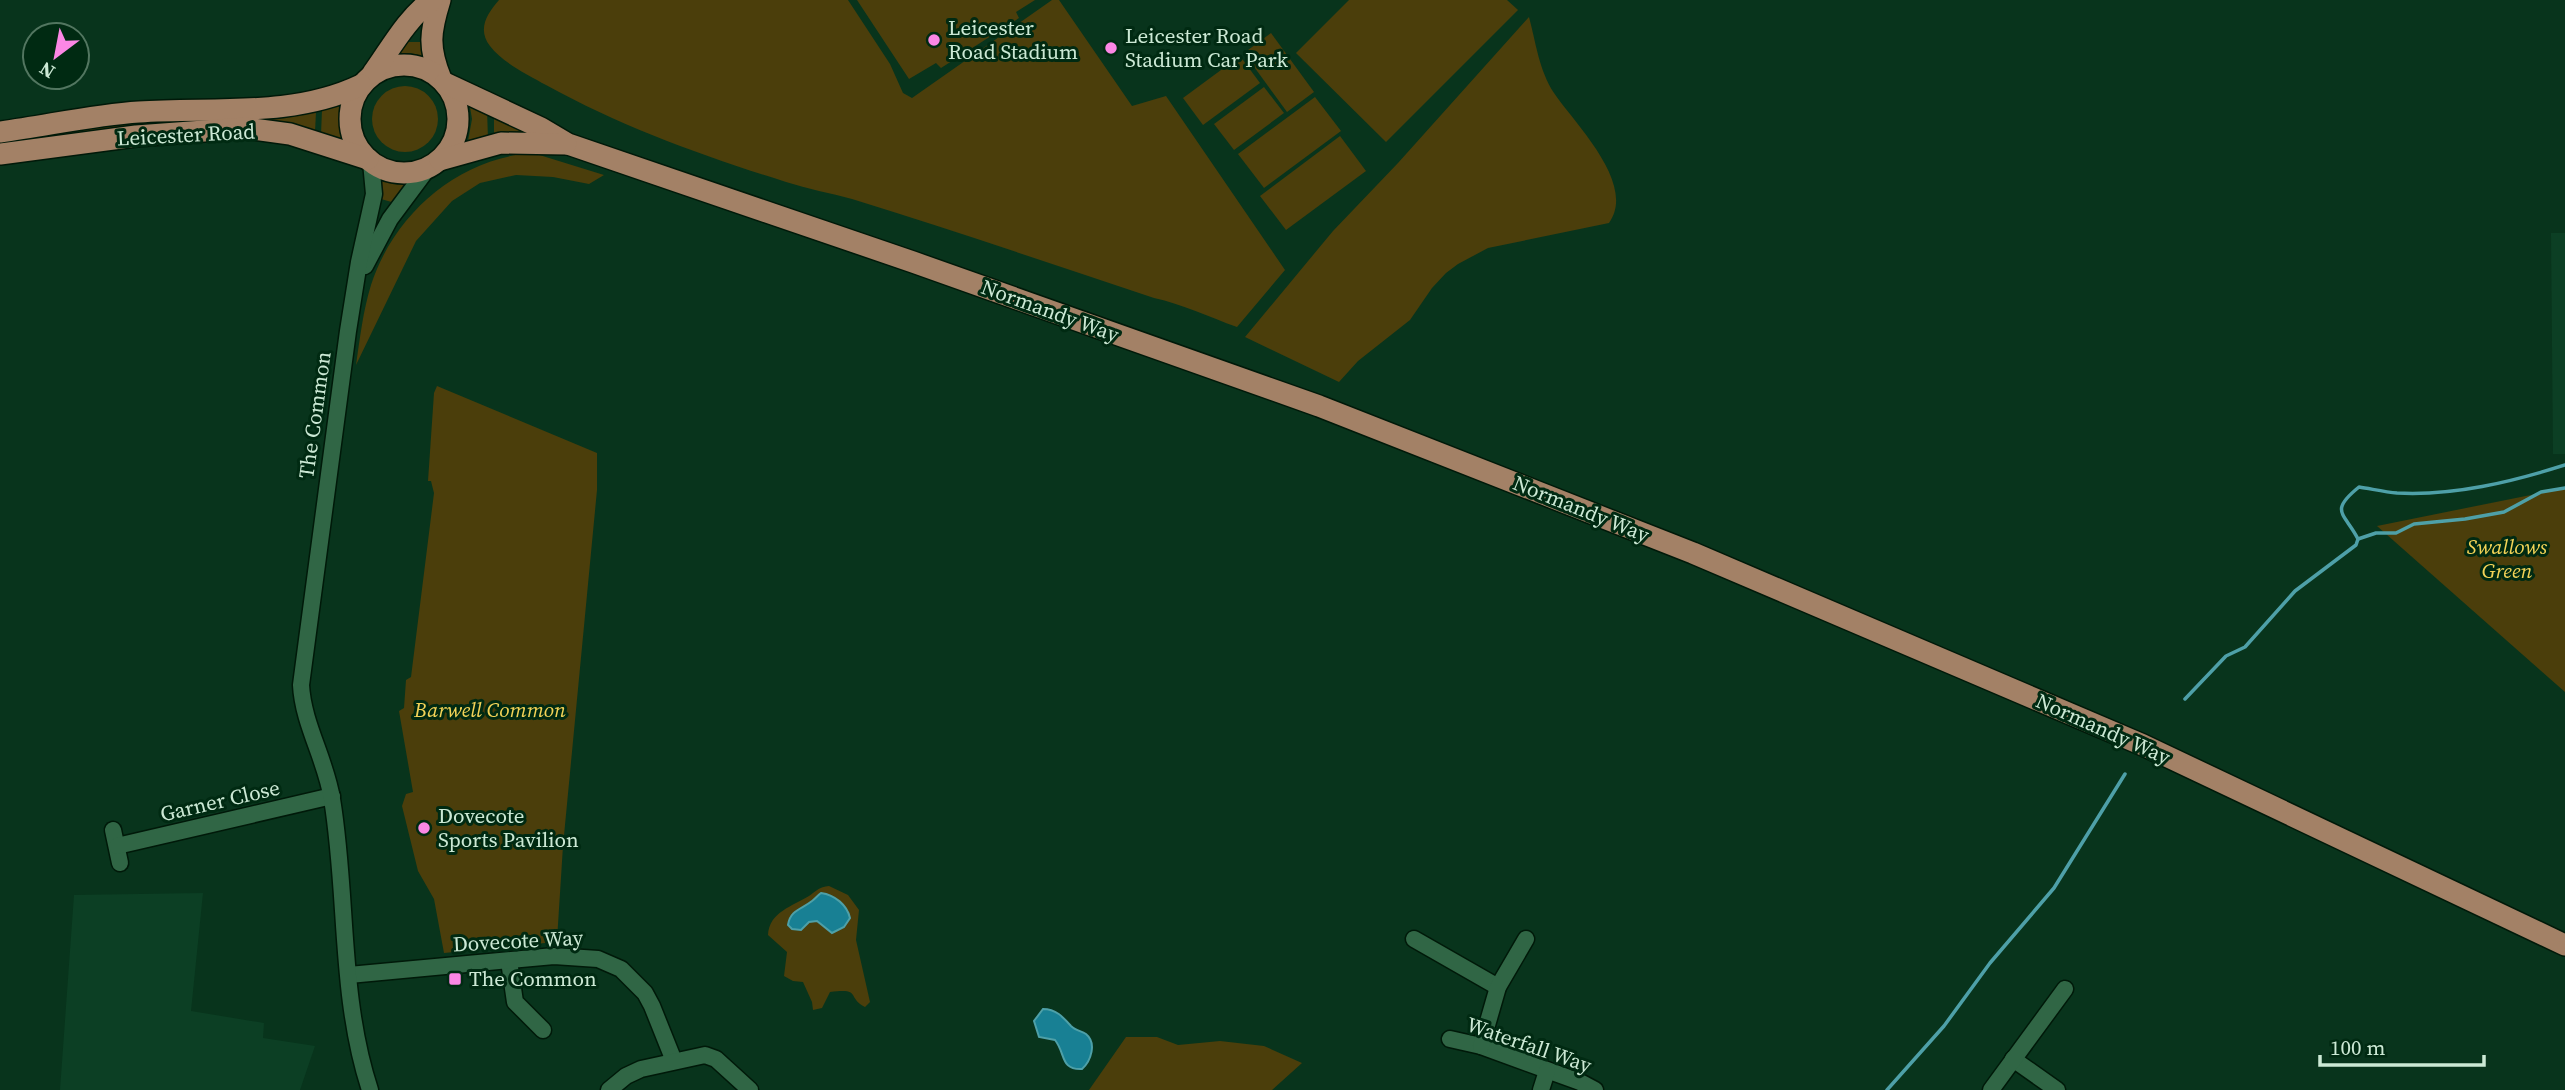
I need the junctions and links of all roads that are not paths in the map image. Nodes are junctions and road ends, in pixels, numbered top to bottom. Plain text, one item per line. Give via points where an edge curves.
1 (432, 0) edge
2 (440, 0) edge
3 (365, 81) junction
4 (443, 81) junction
5 (0, 132) edge
6 (568, 145) junction
7 (0, 153) edge
8 (370, 160) junction
9 (434, 164) junction
10 (357, 284) junction
11 (332, 796) junction
12 (117, 846) dead end
13 (1414, 939) dead end
14 (1526, 939) dead end
15 (2565, 945) edge
16 (509, 961) junction
17 (349, 975) junction
18 (1498, 987) junction
19 (2065, 989) dead end
20 (543, 1030) dead end
21 (1450, 1039) dead end
22 (1481, 1046) junction
23 (2013, 1059) junction
24 (674, 1061) junction
25 (1547, 1071) junction
26 (370, 1090) edge
27 (609, 1090) edge
28 (751, 1090) edge
29 (1541, 1090) edge
30 (1595, 1090) edge
31 (1991, 1090) edge
32 (2057, 1090) edge

1 - 3 main road
2 - 4 main road via 431,45
3 - 4 main road via 390,66 406,64 422,67
3 - 5 main road, Leicester Road via 336,97 288,107 136,113
3 - 8 main road via 353,100 351,130
4 - 6 main road, Normandy Way
4 - 9 main road via 457,105 458,122 455,137
6 - 9 main road, Normandy Way via 501,143
6 - 15 main road, Normandy Way via 1319,406 1693,554 2098,726
7 - 8 main road, Leicester Road via 245,128 290,134
8 - 9 main road via 400,173
8 - 10 street, The Common via 374,194
9 - 10 street, The Common via 376,242
10 - 11 street, The Common via 301,685
11 - 12 street, Garner Close
11 - 17 street, The Common
13 - 18 street
14 - 18 street
16 - 17 street, Dovecote Way
16 - 20 street via 515,1002
16 - 24 street, Dovecote Way via 583,957 621,969 645,993
17 - 26 street, The Common via 359,1056
18 - 22 street
19 - 23 street
21 - 22 street, Waterfall Way
22 - 25 street, Waterfall Way
23 - 31 street
23 - 32 street
24 - 27 street via 641,1069
24 - 28 street via 710,1056
25 - 29 street
25 - 30 street, Waterfall Way

